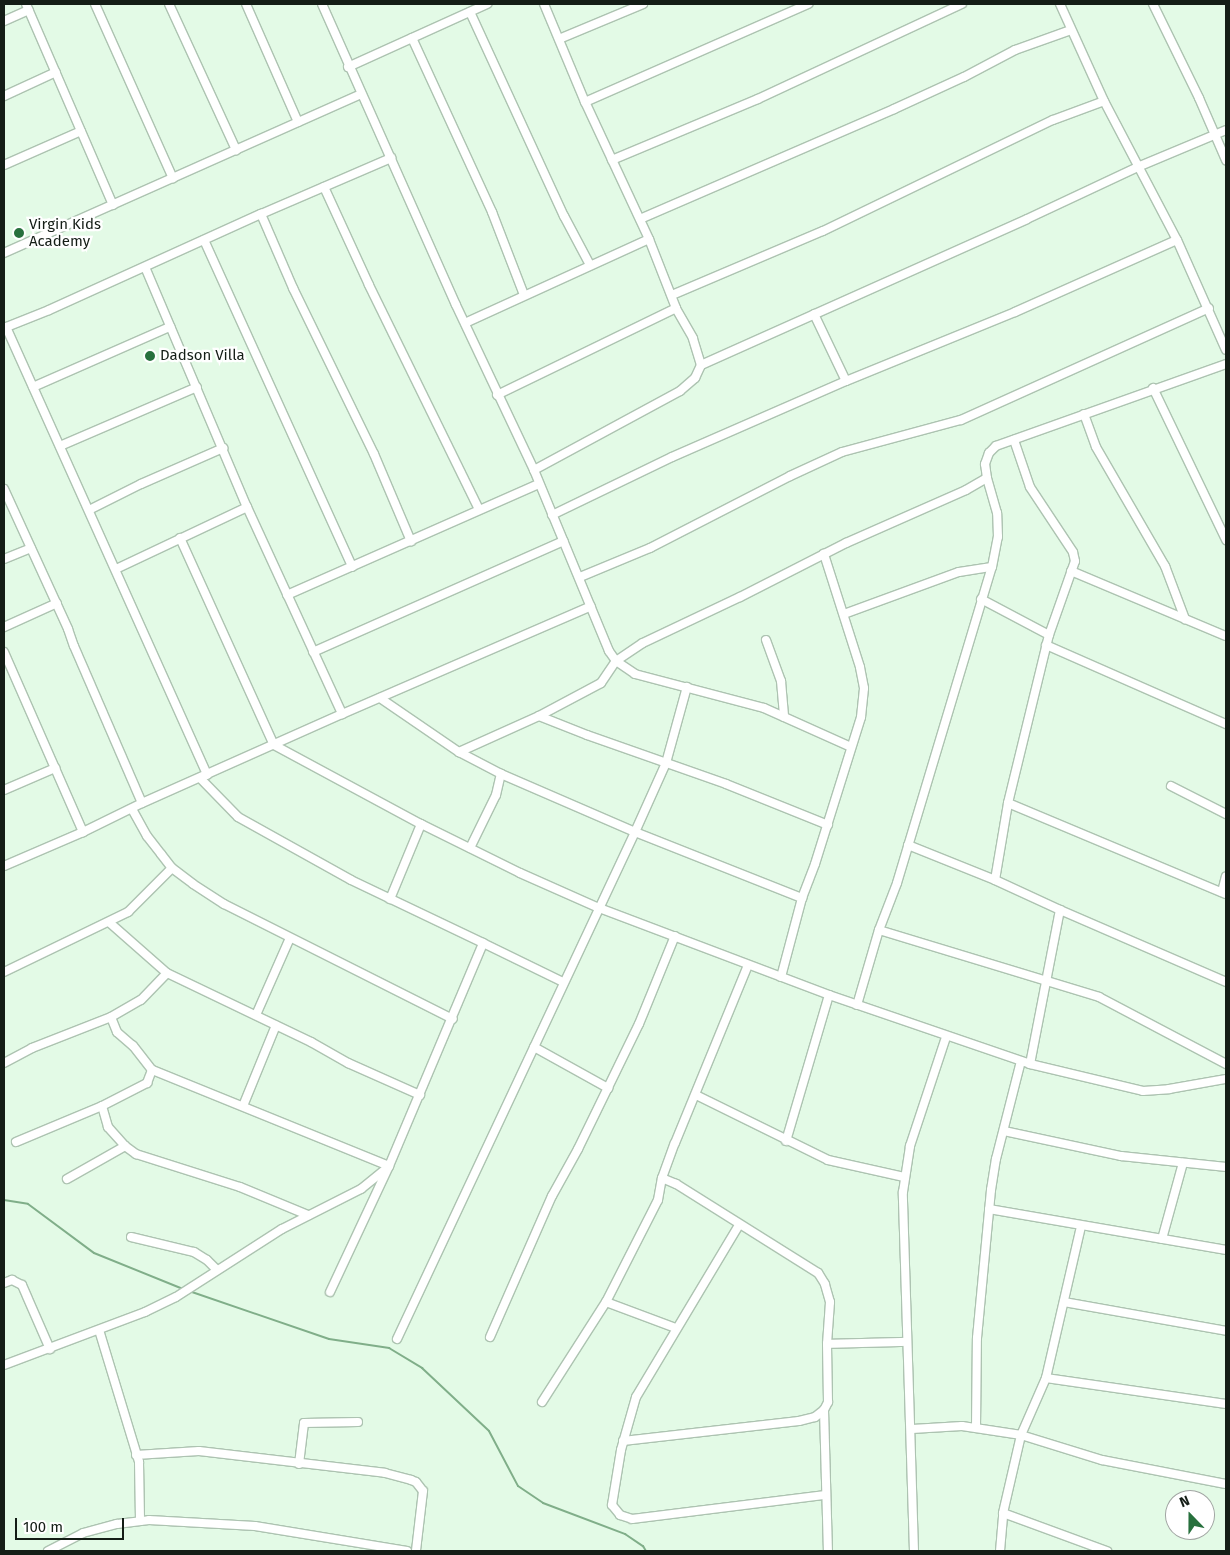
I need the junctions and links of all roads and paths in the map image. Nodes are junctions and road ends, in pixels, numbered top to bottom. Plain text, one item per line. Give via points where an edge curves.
1 (95, 4) edge
2 (169, 4) edge
3 (246, 4) edge
4 (322, 4) edge
5 (487, 4) edge
6 (544, 4) edge
7 (643, 4) edge
8 (808, 4) edge
9 (962, 4) edge
10 (1060, 4) edge
11 (1153, 4) edge
12 (27, 7) edge
13 (470, 12) junction
14 (4, 22) edge
15 (1071, 30) junction
16 (412, 38) junction
17 (559, 39) junction
18 (348, 66) junction
19 (56, 72) junction
20 (361, 94) junction
21 (4, 96) edge
22 (1104, 101) junction
23 (585, 102) junction
24 (298, 122) junction
25 (1226, 130) edge
26 (81, 131) junction
27 (1214, 134) junction
28 (236, 150) junction
29 (391, 158) junction
30 (612, 160) junction
31 (1226, 160) edge
32 (4, 165) edge
33 (1140, 166) junction
34 (173, 178) junction
35 (324, 187) junction
36 (113, 205) junction
37 (260, 214) junction
38 (640, 219) junction
39 (649, 239) junction
40 (204, 240) junction
41 (1177, 240) junction
42 (4, 253) edge
43 (590, 265) junction
44 (145, 267) junction
45 (524, 295) junction
46 (672, 295) junction
47 (676, 308) junction
48 (1209, 308) junction
49 (814, 314) junction
50 (465, 323) junction
51 (170, 327) junction
52 (5, 328) edge
53 (1226, 350) edge
54 (1226, 364) edge
55 (701, 365) junction
56 (846, 381) junction
57 (33, 387) junction
58 (197, 387) junction
59 (1153, 388) junction
60 (497, 396) junction
61 (1084, 414) junction
62 (1014, 440) junction
63 (60, 446) junction
64 (223, 448) junction
65 (534, 470) junction
66 (987, 478) junction
67 (539, 484) junction
68 (4, 489) edge
69 (247, 507) junction
70 (89, 510) junction
71 (479, 510) junction
72 (552, 515) junction
73 (180, 538) junction
74 (1226, 540) edge
75 (564, 541) junction
76 (411, 542) junction
77 (32, 548) junction
78 (824, 554) junction
79 (4, 559) edge
80 (352, 567) junction
81 (992, 567) junction
82 (116, 570) junction
83 (1071, 571) junction
84 (580, 577) junction
85 (287, 595) junction
86 (981, 599) junction
87 (56, 603) junction
88 (591, 606) junction
89 (844, 614) junction
90 (1185, 619) junction
91 (4, 628) edge
92 (1048, 634) junction
93 (1226, 636) edge
94 (766, 640) dead end
95 (1046, 645) junction
96 (4, 652) edge
97 (314, 652) junction
98 (616, 661) junction
99 (687, 687) junction
100 (380, 698) junction
101 (342, 714) junction
102 (539, 716) junction
103 (784, 717) junction
104 (1226, 724) edge
105 (274, 745) junction
106 (851, 747) junction
107 (459, 752) junction
108 (666, 763) junction
109 (55, 768) junction
110 (500, 774) junction
111 (203, 776) junction
112 (1171, 786) dead end
113 (4, 790) edge
114 (142, 803) junction
115 (1008, 803) junction
116 (132, 809) junction
117 (1226, 814) edge
118 (421, 824) junction
119 (828, 825) junction
120 (83, 832) junction
121 (636, 832) junction
122 (908, 845) junction
123 (470, 848) junction
124 (4, 866) edge
125 (172, 868) junction
126 (1226, 876) edge
127 (995, 880) junction
128 (1224, 893) edge
129 (802, 898) junction
130 (390, 899) junction
131 (599, 908) junction
132 (1060, 910) junction
133 (110, 923) junction
134 (878, 930) junction
135 (675, 936) junction
136 (290, 938) junction
137 (484, 943) junction
138 (748, 965) junction
139 (4, 972) edge
140 (167, 973) junction
141 (781, 977) junction
142 (1046, 980) junction
143 (563, 982) junction
144 (1226, 982) edge
145 (829, 995) junction
146 (858, 1005) junction
147 (256, 1015) junction
148 (111, 1017) junction
149 (453, 1018) junction
150 (276, 1025) junction
151 (946, 1037) junction
152 (534, 1047) junction
153 (1021, 1061) junction
154 (4, 1063) edge
155 (1030, 1064) junction
156 (1226, 1064) edge
157 (152, 1070) junction
158 (1226, 1079) edge
159 (608, 1088) junction
160 (420, 1095) junction
161 (696, 1095) junction
162 (102, 1106) junction
163 (243, 1106) junction
164 (1004, 1131) junction
165 (786, 1141) junction
166 (16, 1142) dead end
167 (125, 1146) junction
168 (1183, 1163) junction
169 (389, 1166) junction
170 (1226, 1167) edge
171 (662, 1178) junction
172 (904, 1178) junction
173 (67, 1179) dead end
174 (989, 1209) junction
175 (308, 1215) junction
176 (739, 1224) junction
177 (1082, 1226) junction
178 (131, 1237) dead end
179 (1162, 1238) junction
180 (1226, 1250) edge
181 (217, 1270) junction
182 (4, 1283) edge
183 (330, 1292) dead end
184 (606, 1302) junction
185 (1064, 1302) junction
186 (676, 1328) junction
187 (99, 1330) junction
188 (1226, 1331) edge
189 (490, 1337) dead end
190 (397, 1339) dead end
191 (906, 1342) junction
192 (827, 1344) junction
193 (50, 1349) junction
194 (4, 1365) edge
195 (1046, 1378) junction
196 (542, 1402) dead end
197 (1226, 1404) edge
198 (824, 1410) junction
199 (358, 1422) dead end
200 (976, 1427) junction
201 (912, 1428) junction
202 (1022, 1435) junction
203 (623, 1441) junction
204 (136, 1455) junction
205 (299, 1464) junction
206 (1226, 1484) edge
207 (826, 1495) junction
208 (1003, 1513) junction
209 (140, 1521) junction
210 (48, 1551) edge
211 (407, 1551) edge
212 (416, 1551) edge
213 (828, 1551) edge
214 (914, 1551) edge
215 (1000, 1551) edge
216 (1107, 1551) edge

1 - 34 street
2 - 28 street
3 - 24 street
4 - 18 street
5 - 13 street
6 - 17 street
7 - 17 street
8 - 23 street
9 - 30 street via 758,99
10 - 15 street
11 - 27 street
12 - 14 street
12 - 19 street
13 - 16 street
13 - 43 street
15 - 22 street
15 - 38 street via 1015,50 894,109
16 - 18 street
16 - 45 street via 492,212
17 - 23 street
18 - 20 street
19 - 21 street
19 - 26 street
20 - 24 street
20 - 29 street
22 - 33 street
22 - 46 street via 1053,120 823,231
23 - 30 street
24 - 28 street
25 - 27 street
26 - 32 street
26 - 36 street
27 - 31 street
27 - 33 street
28 - 34 street
29 - 35 street
29 - 50 street
30 - 38 street
33 - 41 street
33 - 49 street
34 - 36 street
35 - 37 street
35 - 71 street
36 - 42 street
37 - 40 street
37 - 76 street via 374,454
38 - 39 street
39 - 43 street
39 - 46 street
40 - 44 street
40 - 80 street
41 - 48 street
41 - 56 street via 1015,312
43 - 45 street
44 - 51 street
44 - 52 street
45 - 50 street
46 - 47 street
47 - 55 street via 693,338
47 - 60 street
48 - 53 street
48 - 84 street via 961,420 842,452 650,548
49 - 55 street
49 - 56 street
50 - 60 street
51 - 57 street
51 - 58 street
52 - 57 street
54 - 59 street
55 - 65 street via 695,378 680,391
56 - 72 street via 672,457
57 - 63 street
58 - 63 street
58 - 64 street
59 - 61 street
59 - 74 street
60 - 65 street
61 - 62 street
61 - 90 street via 1096,447 1165,566
62 - 66 street via 996,446 989,453 985,464
62 - 83 street via 1030,487 1073,552 1075,561
63 - 70 street
64 - 69 street
64 - 70 street
65 - 67 street
66 - 78 street
66 - 81 street via 997,513 998,537
67 - 71 street
67 - 72 street
68 - 77 street
69 - 73 street
69 - 85 street
70 - 82 street
71 - 76 street
72 - 75 street
73 - 82 street
73 - 105 street
75 - 84 street
75 - 97 street
76 - 80 street
77 - 79 street
77 - 87 street
78 - 89 street
78 - 98 street via 643,643
80 - 85 street
81 - 86 street
81 - 89 street via 959,572
82 - 111 street
83 - 90 street
83 - 92 street
84 - 88 street
85 - 97 street
86 - 92 street
86 - 122 street
87 - 91 street
87 - 114 street
88 - 98 street
88 - 100 street
89 - 106 street via 864,688 861,717
90 - 93 street
92 - 95 street
94 - 103 street via 781,682
95 - 104 street
95 - 115 street
96 - 109 street
97 - 101 street
98 - 99 street via 635,674
98 - 102 street via 601,683
99 - 103 street via 764,708
99 - 108 street
100 - 101 street
100 - 107 street
101 - 105 street
102 - 107 street
102 - 108 street
103 - 106 street
105 - 111 street
105 - 118 street
106 - 119 street
107 - 110 street
108 - 119 street
108 - 121 street
109 - 113 street
109 - 120 street
110 - 121 street
110 - 123 street via 496,795
111 - 114 street
111 - 130 street via 238,816
112 - 117 street
114 - 116 street
115 - 127 street
115 - 128 street
116 - 120 street
116 - 125 street via 147,836
118 - 123 street
118 - 130 street
119 - 129 street
120 - 124 street
121 - 129 street
121 - 131 street
122 - 127 street
122 - 134 street
123 - 131 street
125 - 133 street via 128,912
125 - 136 street via 224,904
126 - 128 street
127 - 132 street
129 - 141 street
130 - 137 street
131 - 135 street
131 - 143 street
132 - 142 street
132 - 144 street
133 - 139 street
133 - 140 street
134 - 142 street
134 - 146 street
135 - 138 street
135 - 159 street via 639,1024
136 - 147 street
136 - 149 street
137 - 143 street
137 - 149 street
138 - 141 street
138 - 161 street
140 - 147 street
140 - 148 street via 141,1000
141 - 145 street
142 - 155 street
142 - 156 street via 1099,997
143 - 152 street
145 - 146 street
145 - 165 street
146 - 151 street
147 - 150 street
148 - 154 street via 32,1048
148 - 157 street via 118,1032
149 - 160 street
150 - 160 street via 348,1063
150 - 163 street
151 - 153 street
151 - 172 street via 910,1146
152 - 159 street
152 - 190 street
153 - 155 street
153 - 164 street
155 - 158 street via 1143,1091
157 - 162 street via 146,1083
157 - 163 street
159 - 189 street via 552,1196
160 - 169 street
161 - 165 street
161 - 171 street
162 - 166 street
162 - 167 street via 108,1127
163 - 169 street
164 - 168 street via 1121,1156
164 - 174 street via 996,1158
165 - 172 street via 836,1164
167 - 173 street
167 - 175 street via 148,1158 240,1187
168 - 170 street
168 - 179 street
169 - 175 street via 361,1189
169 - 183 street
171 - 176 street
171 - 184 street via 658,1200
172 - 191 street
174 - 177 street
174 - 200 street via 976,1338
175 - 181 street
176 - 186 street
176 - 192 street via 818,1273 826,1284 830,1302
177 - 179 street
177 - 185 street
178 - 181 street via 194,1252
179 - 180 street
181 - 187 street via 176,1297
182 - 193 street via 12,1280 22,1285
184 - 186 street
184 - 196 street
185 - 188 street
185 - 195 street
186 - 203 street via 664,1354 636,1397
187 - 193 street
187 - 204 street
191 - 192 street
191 - 201 street
192 - 198 street via 828,1402
193 - 194 street
195 - 197 street
195 - 202 street
198 - 203 street via 815,1417 799,1421
198 - 207 street
199 - 205 street via 304,1423
200 - 201 street
200 - 202 street
201 - 214 street
202 - 206 street via 1102,1460
202 - 208 street
203 - 207 street via 612,1505 620,1515 632,1519
204 - 205 street via 199,1451
204 - 209 street
205 - 212 street via 385,1473 416,1482 423,1492
207 - 213 street
208 - 215 street
208 - 216 street
209 - 210 street via 83,1533
209 - 211 street via 255,1526

